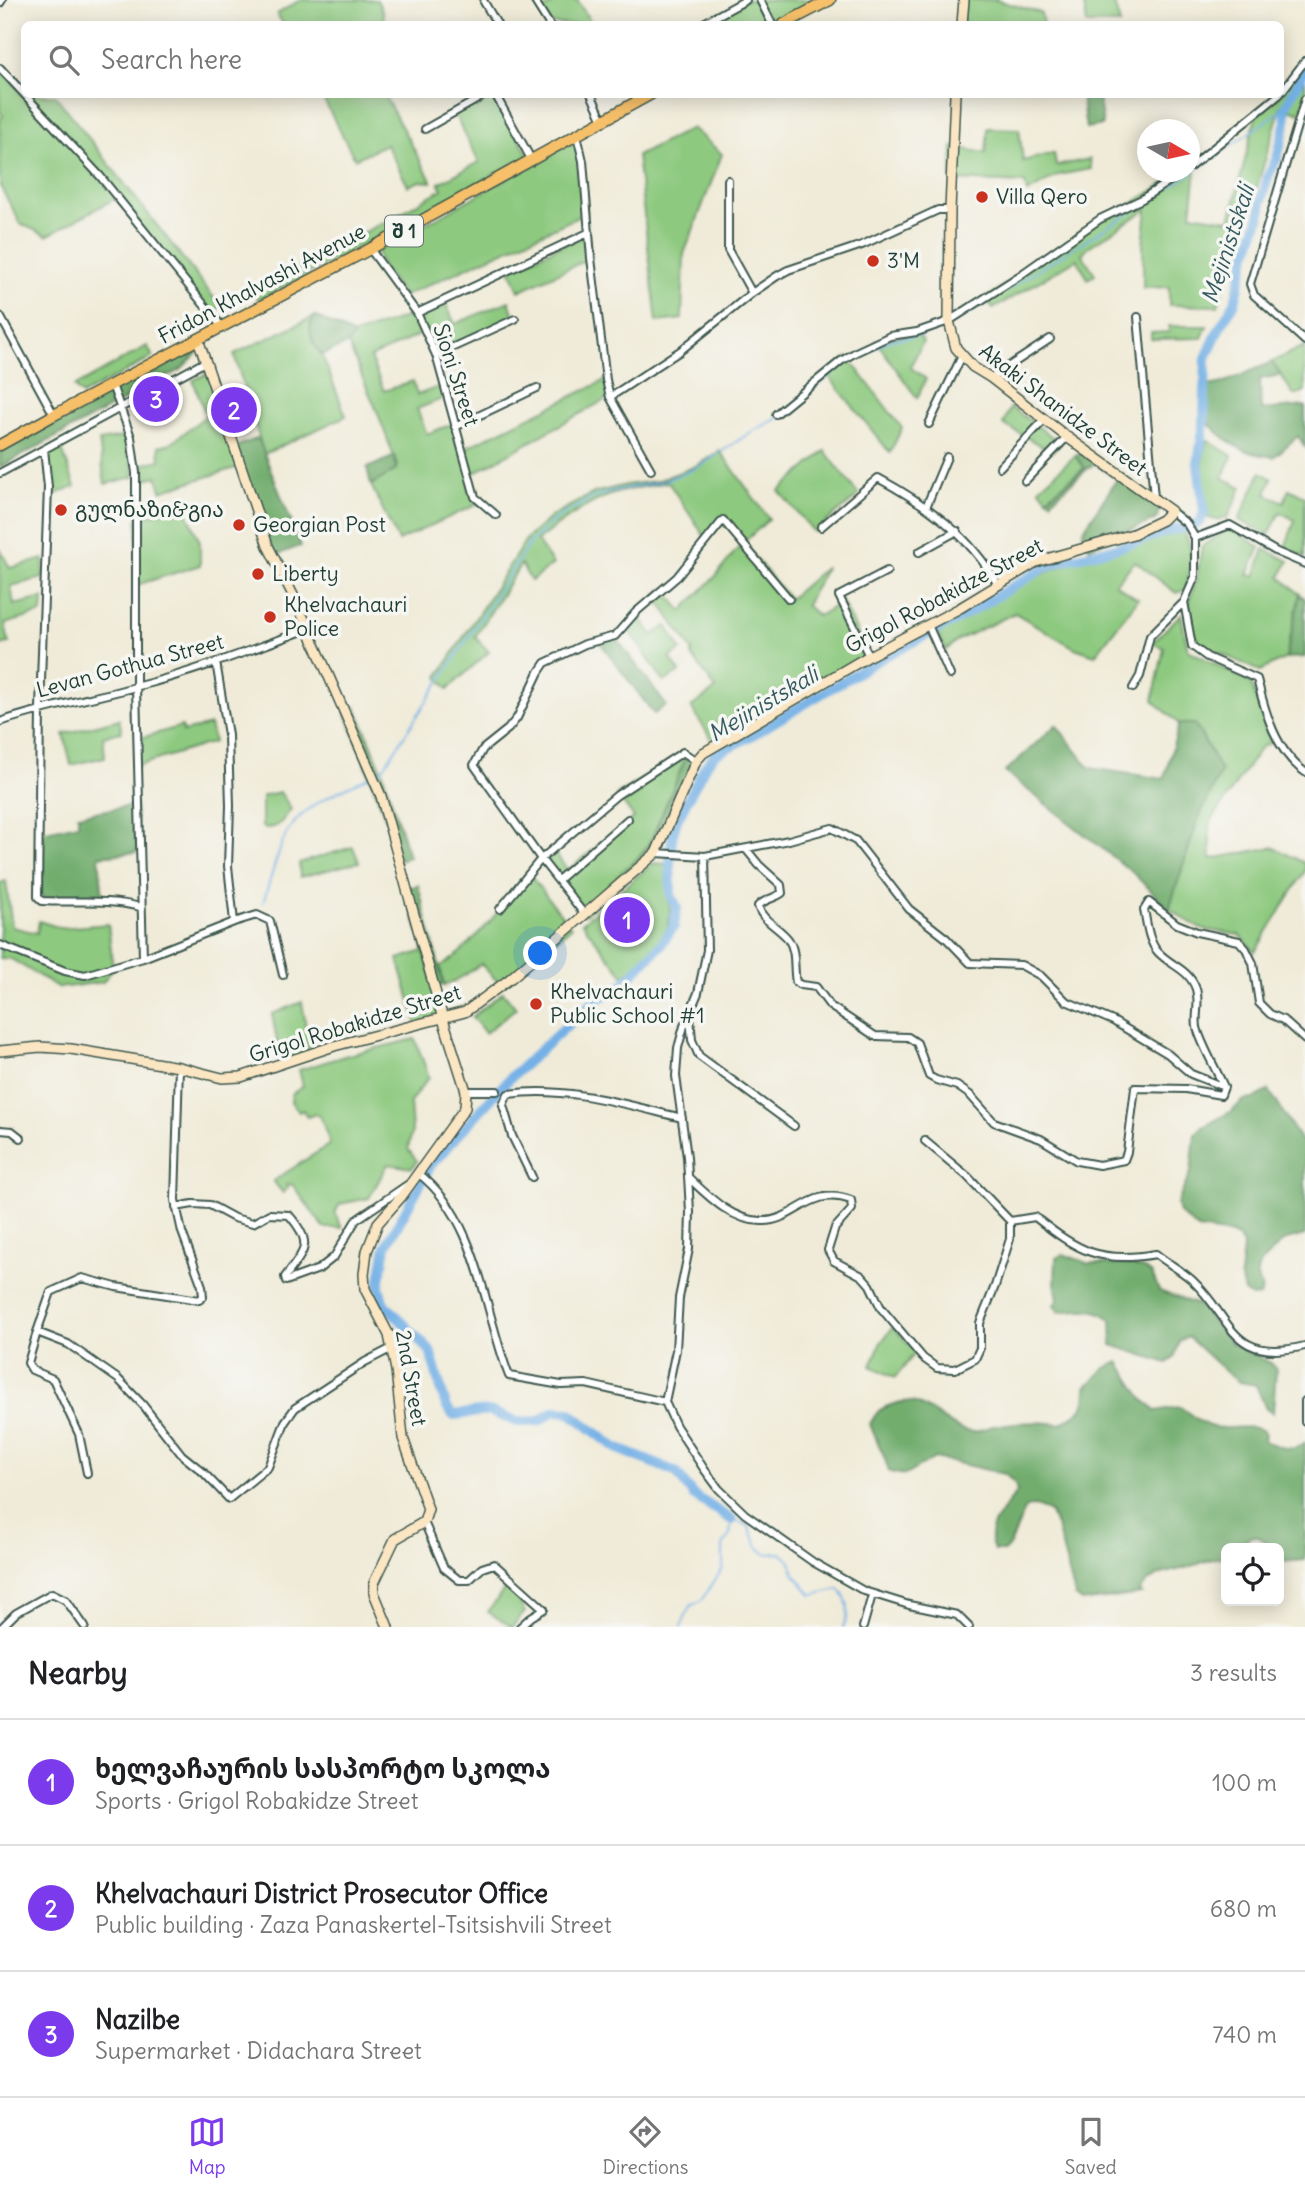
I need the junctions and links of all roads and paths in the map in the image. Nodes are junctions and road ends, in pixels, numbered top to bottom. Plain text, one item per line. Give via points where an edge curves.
1 (534, 0) edge
2 (746, 0) edge
3 (760, 0) edge
4 (830, 0) edge
5 (964, 0) edge
6 (484, 2) dead end
7 (495, 21) edge
8 (547, 21) edge
9 (708, 21) edge
10 (770, 21) edge
11 (790, 21) edge
12 (961, 21) edge
13 (1305, 61) edge
14 (0, 68) edge
15 (1284, 89) edge
16 (21, 91) edge
17 (28, 98) edge
18 (480, 98) edge
19 (497, 98) edge
20 (593, 98) edge
21 (644, 98) edge
22 (955, 98) edge
23 (1276, 98) edge
24 (1305, 99) edge
25 (603, 120) junction
26 (425, 129) dead end
27 (577, 135) junction
28 (1200, 158) edge
29 (531, 159) junction
30 (728, 180) dead end
31 (1168, 182) edge
32 (950, 210) junction
33 (589, 233) junction
34 (370, 249) junction
35 (752, 293) junction
36 (417, 313) junction
37 (0, 316) edge
38 (1138, 317) dead end
39 (515, 319) dead end
40 (948, 321) junction
41 (3, 327) edge
42 (222, 327) junction
43 (198, 339) junction
44 (1049, 339) dead end
45 (1305, 341) edge
46 (436, 355) junction
47 (962, 356) junction
48 (205, 362) junction
49 (991, 378) junction
50 (112, 385) junction
51 (537, 388) dead end
52 (610, 397) junction
53 (121, 407) junction
54 (776, 414) dead end
55 (54, 415) junction
56 (1044, 420) junction
57 (929, 424) dead end
58 (455, 427) junction
59 (1067, 437) junction
60 (0, 445) edge
61 (44, 449) junction
62 (947, 457) dead end
63 (1000, 467) dead end
64 (651, 470) dead end
65 (0, 473) edge
66 (1025, 481) dead end
67 (1154, 500) junction
68 (926, 507) junction
69 (1171, 511) junction
70 (496, 515) dead end
71 (821, 527) dead end
72 (957, 531) junction
73 (1195, 537) junction
74 (919, 552) dead end
75 (1305, 564) edge
76 (887, 571) dead end
77 (998, 585) junction
78 (789, 599) dead end
79 (1184, 602) junction
80 (929, 626) junction
81 (308, 629) junction
82 (869, 656) junction
83 (216, 662) junction
84 (950, 675) dead end
85 (136, 687) junction
86 (1132, 688) dead end
87 (40, 708) junction
88 (0, 722) edge
89 (696, 761) junction
90 (1305, 772) edge
91 (628, 819) dead end
92 (746, 849) junction
93 (660, 853) junction
94 (705, 856) junction
95 (541, 859) junction
96 (558, 880) junction
97 (140, 907) junction
98 (500, 909) dead end
99 (585, 915) junction
100 (234, 922) junction
101 (0, 945) edge
102 (143, 958) junction
103 (283, 975) dead end
104 (690, 1015) junction
105 (443, 1019) junction
106 (1305, 1040) edge
107 (0, 1051) edge
108 (179, 1067) junction
109 (1224, 1087) junction
110 (466, 1091) junction
111 (497, 1091) dead end
112 (682, 1118) junction
113 (794, 1126) dead end
114 (0, 1130) edge
115 (21, 1138) dead end
116 (925, 1141) dead end
117 (420, 1174) junction
118 (532, 1177) dead end
119 (688, 1177) junction
120 (412, 1182) junction
121 (176, 1207) junction
122 (1010, 1221) junction
123 (37, 1332) junction
124 (1305, 1346) edge
125 (392, 1348) junction
126 (1305, 1401) edge
127 (665, 1402) junction
128 (1305, 1422) edge
129 (87, 1473) dead end
130 (424, 1522) junction
131 (872, 1595) junction
132 (2, 1627) edge
133 (85, 1627) edge
134 (388, 1627) edge
135 (520, 1627) edge
136 (863, 1627) edge
137 (969, 1627) edge

1 - 8 street
2 - 9 street
3 - 10 street
4 - 11 main road
5 - 12 street
6 - 7 street
13 - 15 street
14 - 16 street
17 - 42 street via 100,176
18 - 26 street
19 - 29 street
20 - 25 street
21 - 25 main road, Fridon Khalvashi Avenue / შ 1
22 - 32 street, Akaki Shanidze Street
23 - 28 street
24 - 45 street via 1250,284 1254,295
25 - 27 main road, Fridon Khalvashi Avenue / შ 1
27 - 29 main road, Fridon Khalvashi Avenue / შ 1
27 - 33 street
29 - 34 main road, Fridon Khalvashi Avenue / შ 1
30 - 35 street via 728,250
31 - 40 street via 1100,219
32 - 35 street via 938,210 788,270
32 - 40 street, Akaki Shanidze Street
33 - 36 street
33 - 52 street
34 - 36 street, Sioni Street
34 - 42 main road, Fridon Khalvashi Avenue / შ 1
35 - 52 street via 680,352
36 - 46 street, Sioni Street
37 - 41 street
38 - 67 street
39 - 46 street
40 - 47 street, Akaki Shanidze Street
40 - 54 street via 876,341 841,361
41 - 55 street
42 - 43 main road, Fridon Khalvashi Avenue / შ 1
43 - 48 street
43 - 50 main road, Fridon Khalvashi Avenue / შ 1
44 - 49 street
46 - 58 street, Sioni Street
47 - 49 street, Akaki Shanidze Street
47 - 57 street
48 - 53 street
48 - 81 street via 268,546
49 - 56 street, Akaki Shanidze Street
50 - 53 street
50 - 55 main road, Fridon Khalvashi Avenue / შ 1
51 - 58 street
52 - 64 street
53 - 61 street
53 - 85 street via 136,473
55 - 60 main road, Fridon Khalvashi Avenue / შ 1
56 - 59 street, Akaki Shanidze Street
56 - 63 street
58 - 70 street, Sioni Street via 475,496
59 - 66 street
59 - 67 street, Akaki Shanidze Street
61 - 65 street
61 - 87 street via 48,487
62 - 68 street
67 - 69 street, Akaki Shanidze Street
68 - 71 street via 878,478
68 - 72 street
69 - 73 street, Akaki Shanidze Street
69 - 77 street, Grigol Robakidze Street via 1133,534 1036,562
72 - 74 street
72 - 77 street via 987,564
73 - 75 street via 1230,525
73 - 79 street via 1195,577
76 - 82 street via 839,596
77 - 80 street, Grigol Robakidze Street
78 - 95 street via 723,520 677,577 615,636 545,663 517,718 483,749 474,765
79 - 86 street via 1150,636 1140,676
79 - 90 street via 1192,646 1257,679 1264,710 1278,739
80 - 82 street, Grigol Robakidze Street
80 - 84 street
81 - 83 street, Levan Gothua Street
81 - 105 street via 375,781
82 - 89 street, Grigol Robakidze Street
83 - 85 street, Levan Gothua Street
83 - 100 street via 228,734
85 - 87 street, Levan Gothua Street
85 - 97 street
87 - 88 street, Levan Gothua Street
87 - 97 street via 39,900 115,901
89 - 93 street, Grigol Robakidze Street
89 - 95 street via 683,752 617,795
91 - 96 street
92 - 94 street
92 - 109 street via 832,828 856,841 909,909 970,963 1021,965 1041,976 1066,1001 1113,1021 1168,1054 1191,1074
92 - 109 street via 781,885 782,893 758,906 788,939 794,952 796,982 816,987 830,1006 875,1036 908,1037 917,1043 929,1076 970,1095 994,1122 1041,1139 1077,1161 1099,1165 1124,1160 1135,1088 1221,1095
93 - 94 street
93 - 99 street, Grigol Robakidze Street
94 - 104 street via 707,950
95 - 96 street
95 - 98 street
96 - 99 street
97 - 102 street
99 - 105 street, Grigol Robakidze Street via 476,1006
100 - 102 street
100 - 103 street via 257,915 270,921
101 - 102 street via 85,975
104 - 112 street via 678,1048 676,1076
104 - 113 street via 699,1056
105 - 108 street, Grigol Robakidze Street via 334,1046 241,1077 222,1078
105 - 110 street
106 - 109 street via 1259,1003 1253,962 1239,941 1177,924 1149,902 1144,910 1151,940 1157,951 1187,972 1196,990 1196,1025
107 - 108 street, Grigol Robakidze Street via 71,1049
108 - 121 street
110 - 111 street
110 - 117 street, 2nd Street via 465,1108
112 - 118 street via 587,1095 508,1094 503,1105
112 - 119 street
114 - 115 street
116 - 122 street
117 - 120 street, 2nd Street
117 - 127 street via 452,1208 469,1244 509,1376 561,1385 586,1384
119 - 122 street via 715,1203 764,1222 829,1195 851,1200 852,1209 835,1228 828,1250 834,1261 870,1284 881,1308 937,1368 955,1368 977,1355 979,1323 1010,1239
119 - 127 street via 689,1249
120 - 121 street via 356,1220 334,1257 319,1269 286,1281 306,1242 289,1215 269,1214 253,1223 211,1205
120 - 125 street, 2nd Street via 373,1232 364,1274 365,1289
121 - 123 street via 203,1297 116,1287 82,1278 51,1292
122 - 124 street via 1035,1217 1072,1244 1113,1258 1156,1254 1192,1280 1245,1343 1263,1349
123 - 125 street via 68,1344 118,1379 182,1455 229,1499 268,1467 295,1408
123 - 129 street via 28,1363 32,1370 53,1379 79,1434
125 - 130 street, 2nd Street via 403,1438 428,1508
126 - 128 street
127 - 131 street via 704,1469 745,1514 813,1562
130 - 134 street via 395,1539 374,1583
130 - 135 street via 444,1568 458,1580 469,1580 494,1564 544,1609
131 - 136 street
131 - 137 street via 957,1615
132 - 133 street via 16,1613 52,1593 66,1600

